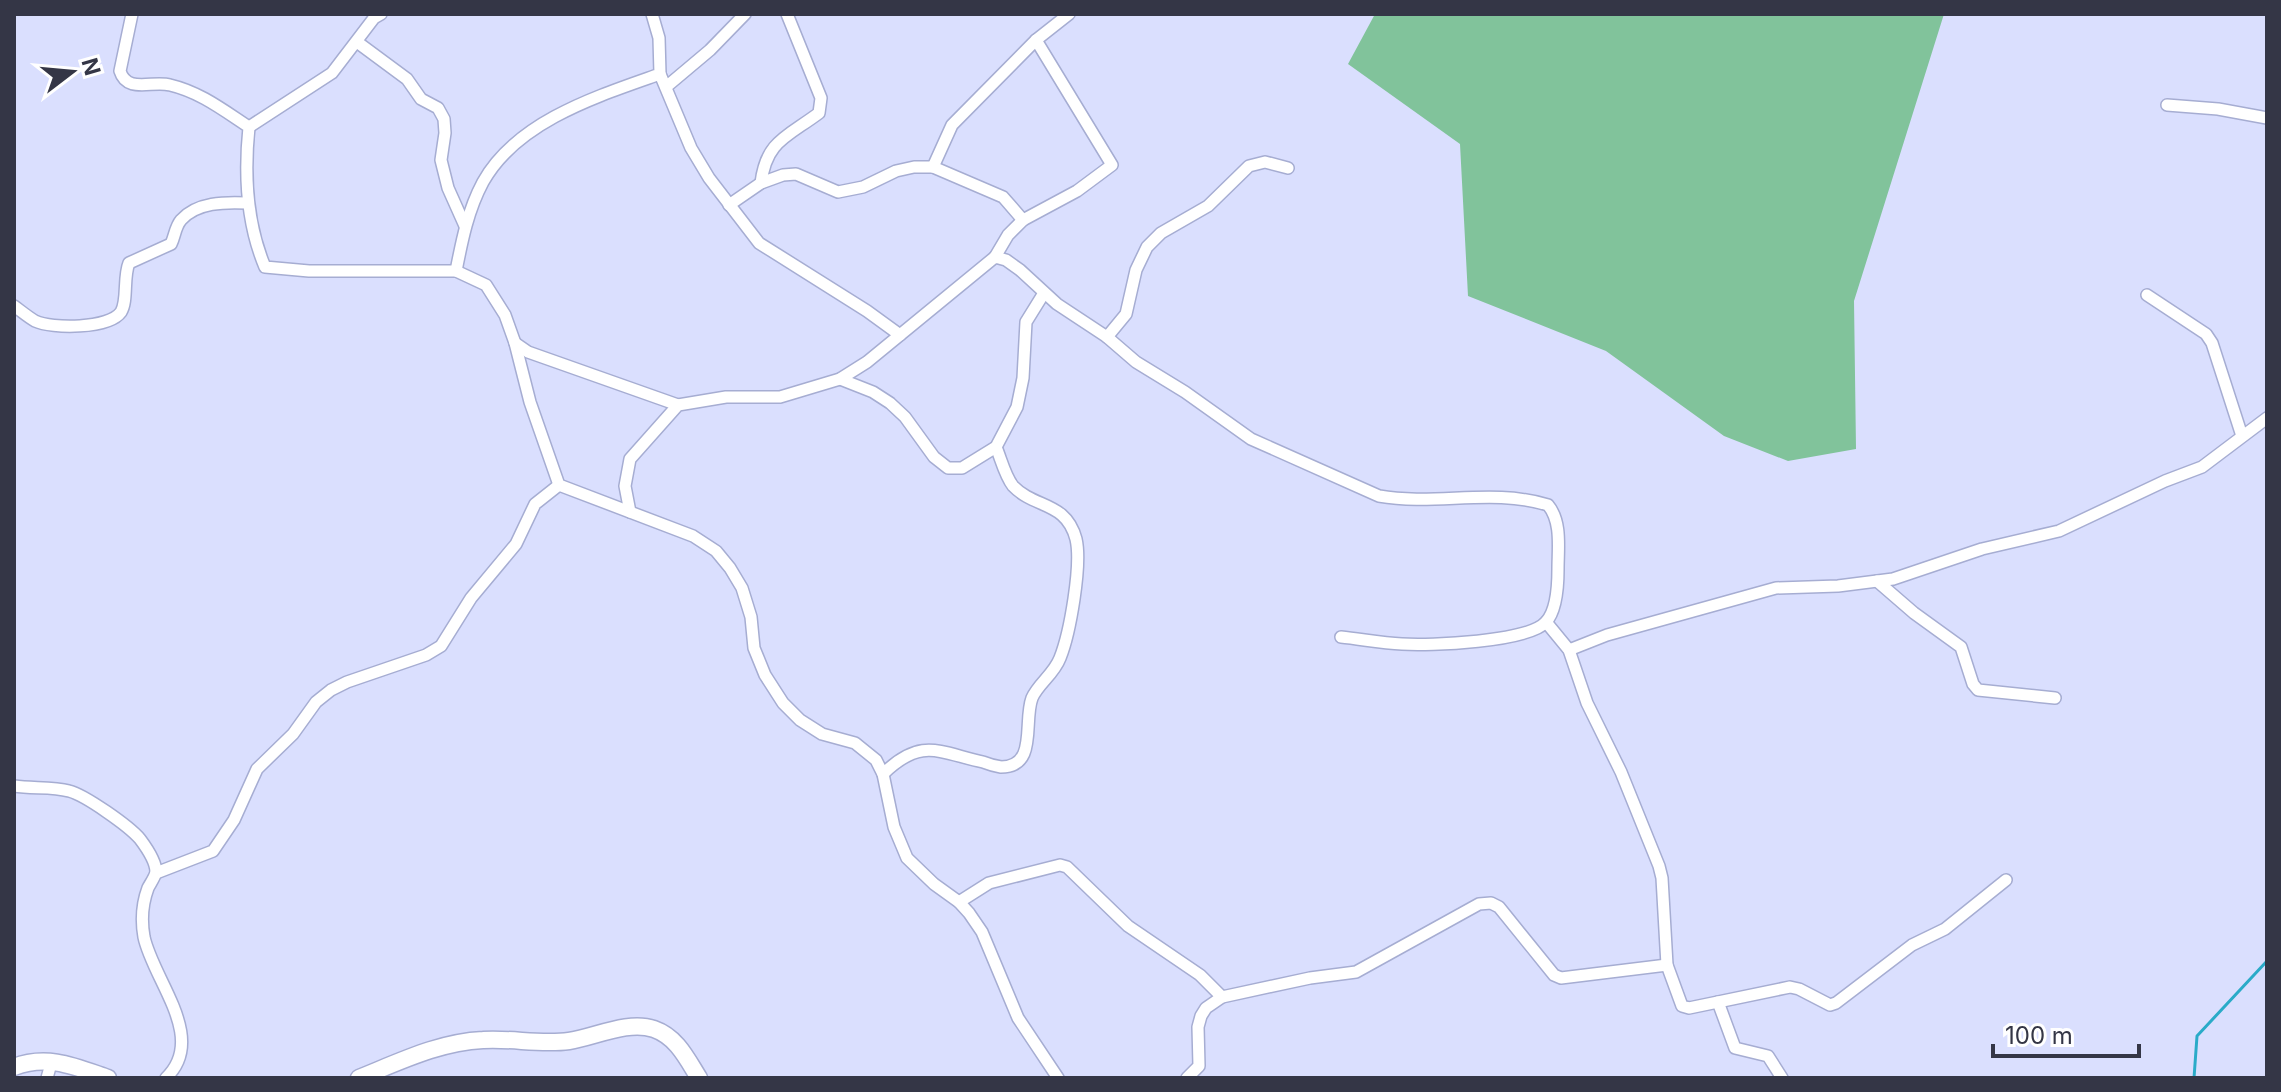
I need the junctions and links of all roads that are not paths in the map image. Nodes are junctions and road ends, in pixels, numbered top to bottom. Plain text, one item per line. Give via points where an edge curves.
1 (132, 14) edge
2 (381, 14) edge
3 (652, 14) edge
4 (745, 14) edge
5 (787, 14) edge
6 (1069, 14) edge
7 (1036, 40) junction
8 (357, 42) junction
9 (660, 74) junction
10 (666, 87) junction
11 (2167, 105) dead end
12 (2267, 118) edge
13 (249, 127) junction
14 (933, 167) junction
15 (1288, 168) dead end
16 (761, 183) junction
17 (247, 203) junction
18 (729, 205) junction
19 (1023, 220) junction
20 (465, 226) junction
21 (995, 257) junction
22 (456, 271) junction
23 (1044, 293) junction
24 (2147, 295) dead end
25 (14, 306) edge
26 (900, 335) junction
27 (1107, 337) junction
28 (515, 343) junction
29 (840, 379) junction
30 (678, 405) junction
31 (2267, 418) edge
32 (2242, 436) junction
33 (996, 447) junction
34 (559, 485) junction
35 (630, 512) junction
36 (1877, 581) junction
37 (1546, 622) junction
38 (1341, 637) dead end
39 (1569, 650) junction
40 (2055, 698) dead end
41 (883, 774) junction
42 (14, 786) edge
43 (156, 873) junction
44 (2006, 880) dead end
45 (959, 902) junction
46 (1667, 965) junction
47 (1222, 997) junction
48 (1718, 1002) junction
49 (52, 1060) junction
50 (14, 1067) edge
51 (47, 1078) edge
52 (108, 1078) edge
53 (166, 1078) edge
54 (359, 1078) edge
55 (699, 1078) edge
56 (1058, 1078) edge
57 (1187, 1078) edge
58 (1782, 1078) edge

1 - 13 street via 120,71 126,81 166,83 200,95
2 - 8 street
3 - 9 street
4 - 10 street
5 - 16 street via 822,105 819,113 774,145
6 - 7 street
7 - 14 street via 952,125
7 - 19 street via 1112,165 1065,199
8 - 13 street via 332,73
8 - 20 street via 438,108 445,133 441,160
9 - 10 street
9 - 20 street via 565,110 517,142 484,180
10 - 18 street via 691,148
11 - 12 street
13 - 17 street
14 - 16 street via 896,171 850,191 838,192 796,174
14 - 19 street via 1003,197
15 - 27 street via 1265,162 1249,166 1208,206 1161,233 1136,270 1129,308
16 - 18 street
17 - 22 street via 268,269
17 - 25 street via 200,207 181,220 171,244 129,263 119,316 56,327
18 - 26 street via 759,243
19 - 21 street
20 - 22 street
21 - 23 street via 1020,270
21 - 26 street
22 - 28 street via 486,285
23 - 27 street
23 - 33 street via 1026,322 1017,407
24 - 32 street via 2206,334
26 - 29 street
27 - 37 street via 1251,439 1379,496 1504,497 1548,505 1558,530 1558,579
28 - 30 street
28 - 34 street
29 - 30 street via 780,397 726,397
29 - 33 street via 890,403 948,468 962,468
30 - 35 street via 630,459 625,486
31 - 32 street
32 - 36 street via 2202,467 2059,531
33 - 41 street via 1011,484 1060,511 1070,524 1079,559 1059,659 1032,697 1027,752 1018,763 1001,767 924,749 903,756
34 - 35 street
34 - 43 street via 535,504 516,544 471,598 441,646 331,690 257,769 213,851
35 - 41 street via 693,536 716,551 742,588 754,648 783,703 822,734 868,751
36 - 39 street via 1776,588
36 - 40 street via 1961,647 1978,690
37 - 38 street via 1530,632 1467,643 1404,645
37 - 39 street
39 - 46 street via 1659,866
41 - 45 street via 907,858
42 - 43 street via 73,792 140,839
43 - 53 street via 143,907 145,940 173,1004 182,1055
44 - 48 street via 1836,1003 1790,987
45 - 47 street via 989,883 1067,867 1128,926 1200,975
45 - 56 street via 982,932 1018,1018
46 - 47 street via 1561,978 1491,903 1479,904 1356,972
46 - 48 street via 1682,1006
47 - 57 street via 1201,1016 1199,1066
48 - 58 street via 1735,1048 1768,1056
49 - 50 street
49 - 51 street
49 - 52 street
54 - 55 street via 455,1042 549,1043 632,1027 666,1035

